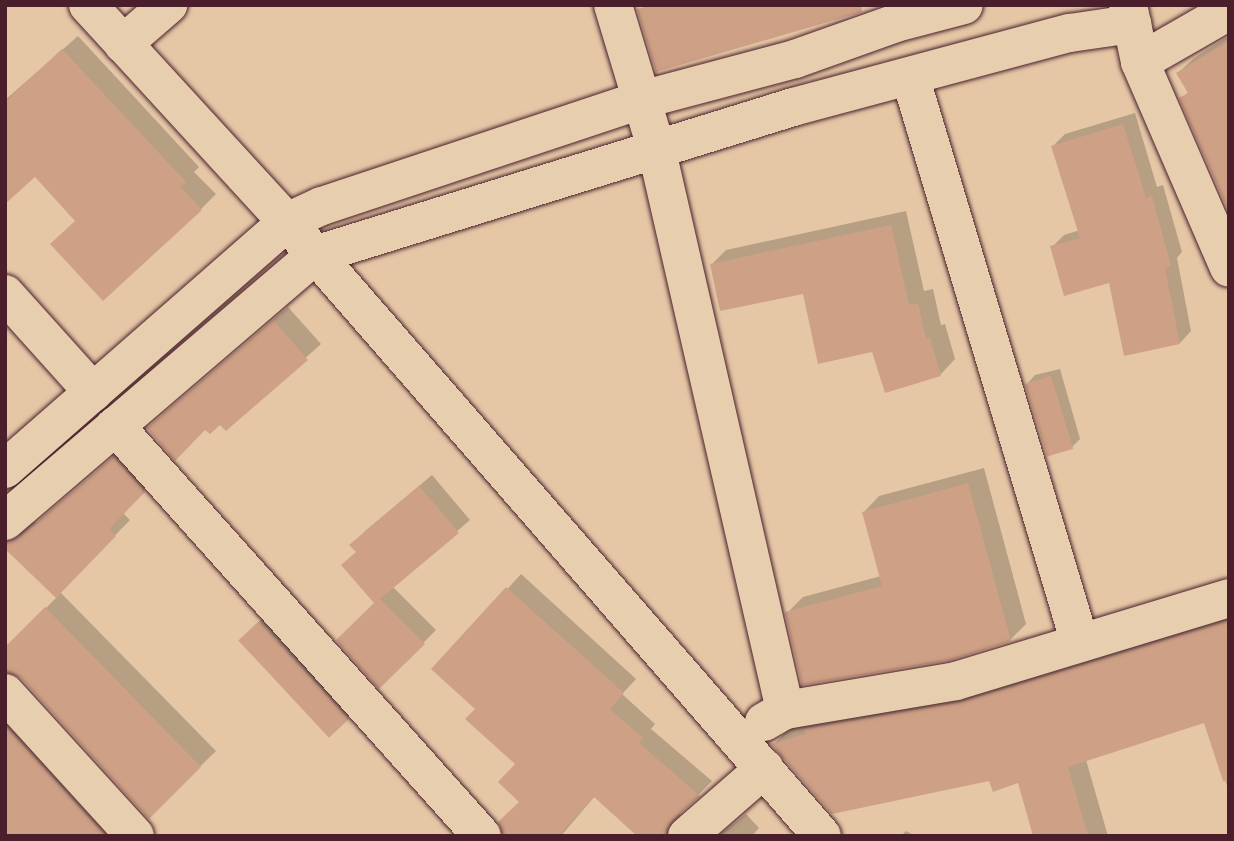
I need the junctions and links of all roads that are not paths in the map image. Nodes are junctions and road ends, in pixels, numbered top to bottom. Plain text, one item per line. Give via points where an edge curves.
1 (88, 5) edge
2 (168, 5) edge
3 (613, 5) edge
4 (964, 5) edge
5 (1229, 11) edge
6 (893, 14) edge
7 (1130, 15) edge
8 (1067, 19) edge
9 (123, 44) junction
10 (1140, 62) junction
11 (910, 76) junction
12 (640, 100) junction
13 (656, 147) junction
14 (287, 222) junction
15 (315, 255) junction
16 (1228, 266) edge
17 (5, 294) edge
18 (93, 392) junction
19 (115, 426) junction
20 (5, 469) edge
21 (5, 521) edge
22 (1229, 598) edge
23 (1080, 643) junction
24 (5, 693) edge
25 (785, 710) junction
26 (735, 738) junction
27 (765, 768) junction
28 (135, 836) edge
29 (482, 836) edge
30 (687, 836) edge
31 (822, 836) edge

1 - 9 street
2 - 9 street
3 - 12 street
4 - 6 street
5 - 10 street
6 - 12 street via 795,59
7 - 8 street
7 - 10 street
8 - 11 street
9 - 14 street
10 - 16 street
11 - 13 street
11 - 23 street
12 - 13 street
12 - 14 street via 322,206
13 - 15 street
13 - 25 street
14 - 15 street
14 - 18 street
15 - 19 street
15 - 26 street
17 - 18 street
18 - 20 street
19 - 21 street
19 - 29 street
22 - 23 street
23 - 25 street via 957,681
24 - 28 street
25 - 26 street
26 - 27 street
27 - 30 street
27 - 31 street

